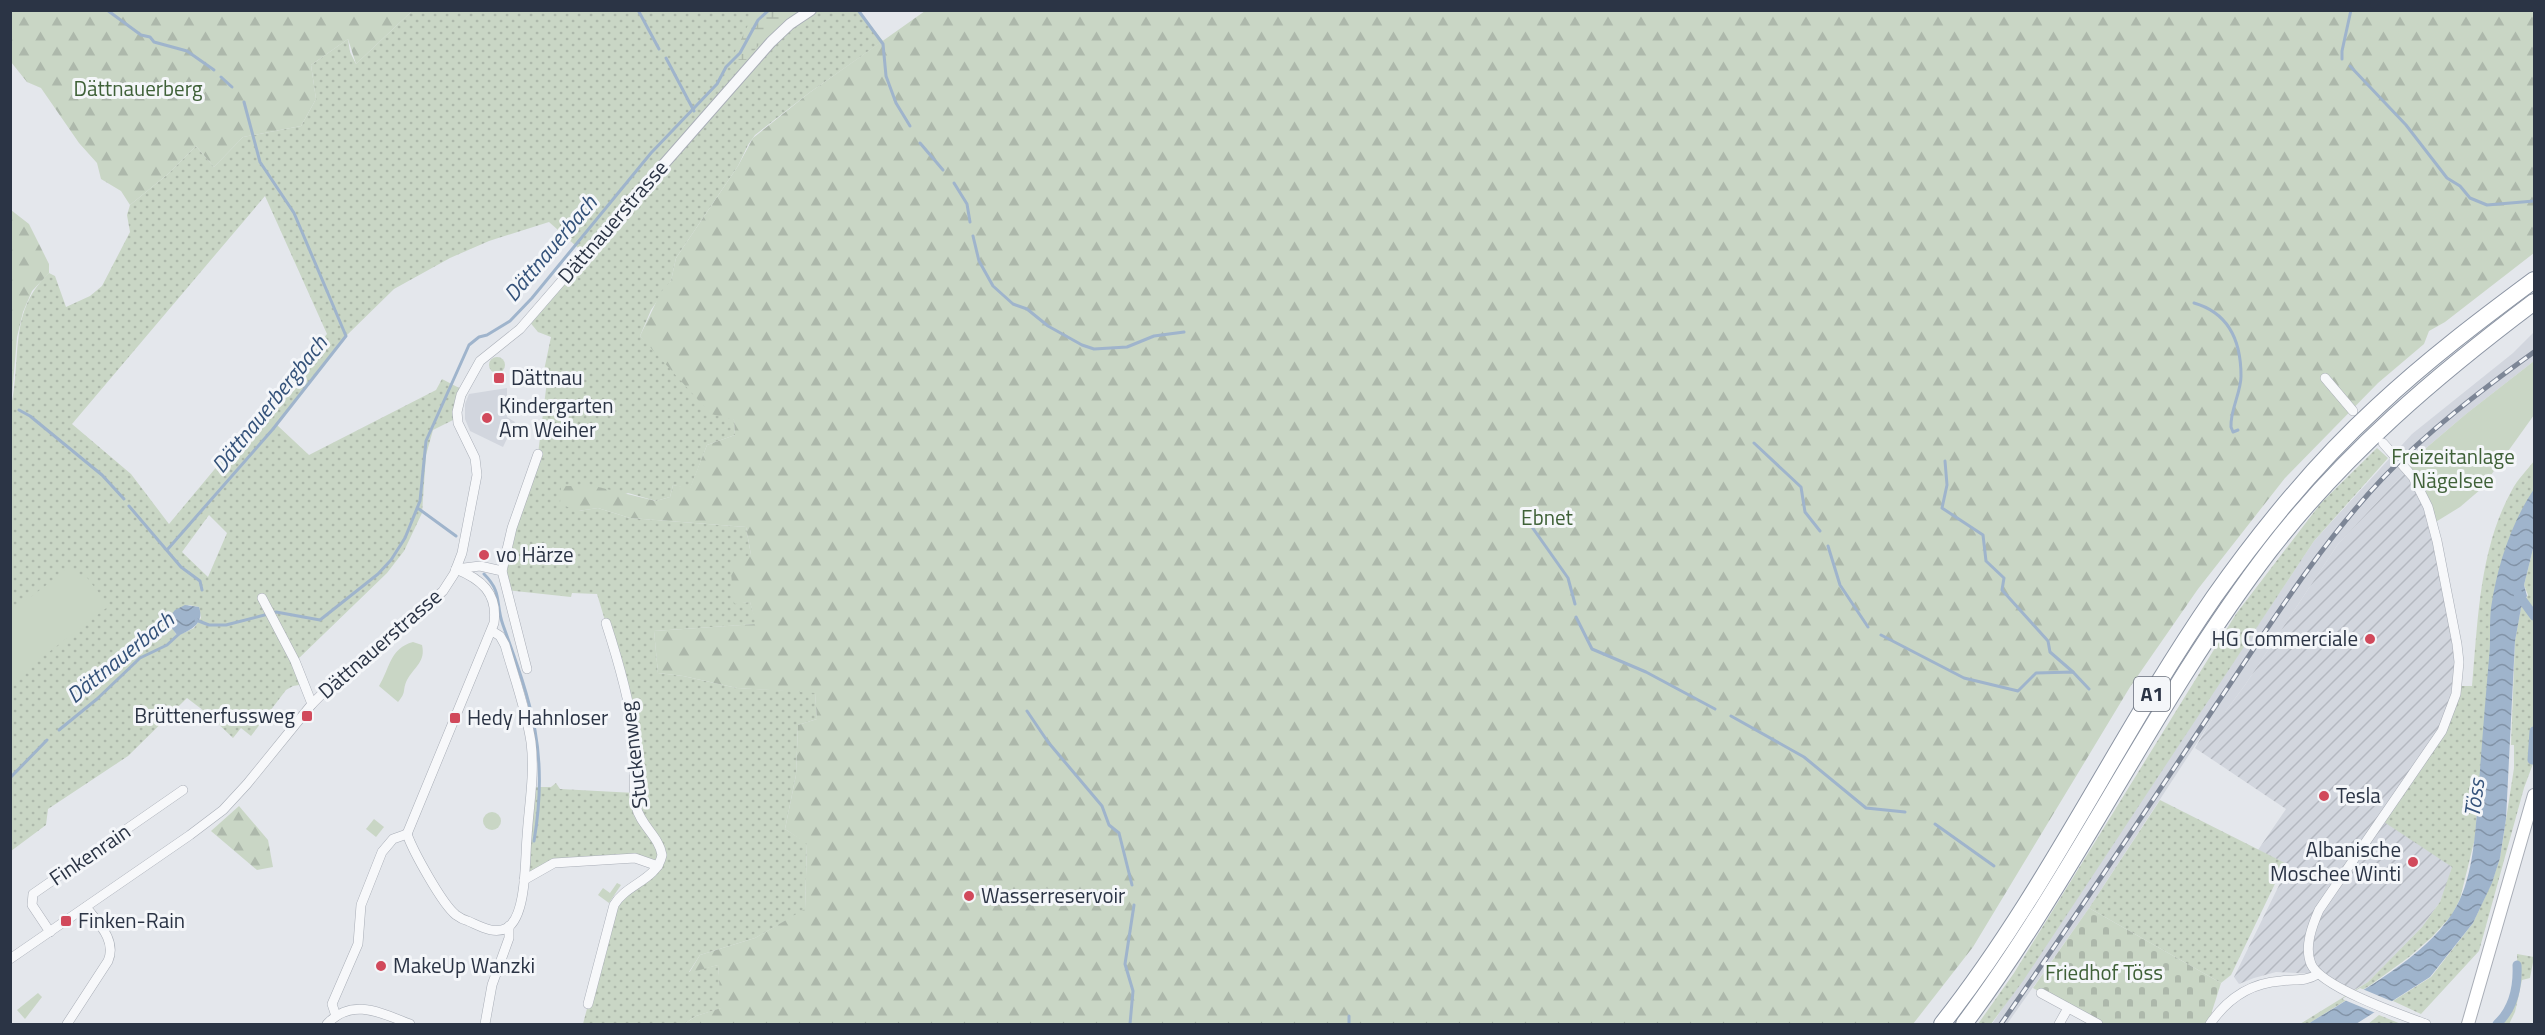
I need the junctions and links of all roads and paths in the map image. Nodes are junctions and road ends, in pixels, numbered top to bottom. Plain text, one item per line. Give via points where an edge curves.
1 (812, 10) edge
2 (585, 254) joint
3 (2535, 280) edge
4 (2535, 302) edge
5 (2325, 378) dead end
6 (2353, 411) dead end
7 (2383, 443) dead end
8 (538, 454) dead end
9 (456, 569) junction
10 (501, 571) junction
11 (262, 598) dead end
12 (606, 623) dead end
13 (492, 631) junction
14 (527, 669) dead end
15 (312, 704) junction
16 (183, 790) dead end
17 (2535, 795) edge
18 (407, 834) junction
19 (658, 866) junction
20 (524, 880) junction
21 (86, 907) junction
22 (509, 926) junction
23 (50, 932) junction
24 (10, 959) edge
25 (2318, 974) junction
26 (2041, 993) dead end
27 (588, 1004) dead end
28 (2068, 1008) junction
29 (336, 1016) junction
30 (67, 1024) edge
31 (327, 1024) edge
32 (410, 1024) edge
33 (484, 1024) edge
34 (1942, 1024) edge
35 (1964, 1024) edge
36 (2059, 1024) edge
37 (2098, 1024) edge
38 (2210, 1024) edge
39 (2426, 1024) edge
40 (2468, 1024) edge

1 - 2 street, Dättnauerstrasse via 771,42
2 - 9 street, Dättnauerstrasse via 520,329 480,362 461,395 458,423 475,458 477,475
3 - 34 highway, A1 via 2376,407 2269,523 2185,641 2026,904
4 - 35 highway, A1 via 2388,420 2282,535 2195,658 2049,899
5 - 6 street
7 - 25 street via 2413,477 2434,523 2457,644 2456,694 2442,731 2316,918 2308,944 2311,964
8 - 10 street
9 - 10 street via 480,566
9 - 13 street via 481,582 492,596
9 - 15 street, Dättnauerstrasse via 433,601
10 - 14 street
11 - 15 street via 296,661
12 - 19 street, Stuckenweg via 631,719 637,806 661,850
13 - 18 street
13 - 20 street via 505,645 530,741 533,790
15 - 21 street, Dättnauerstrasse via 228,805
16 - 23 street, Finkenrain via 34,893 33,905
17 - 40 main road
18 - 22 street via 456,915 490,930
18 - 29 street via 393,838 382,852 361,905 358,944 332,1004
19 - 20 street via 635,858 554,863
19 - 27 street via 623,892 614,905
20 - 22 street via 518,913
21 - 23 street, Dättnauerstrasse
21 - 30 street via 108,937 111,953
22 - 33 street
23 - 24 street, Dättnauerstrasse
25 - 38 street via 2308,980 2282,980 2253,987 2228,1002
25 - 39 street via 2339,988
26 - 28 street
28 - 36 street
28 - 37 street
29 - 31 street
29 - 32 street via 355,1008 370,1009

